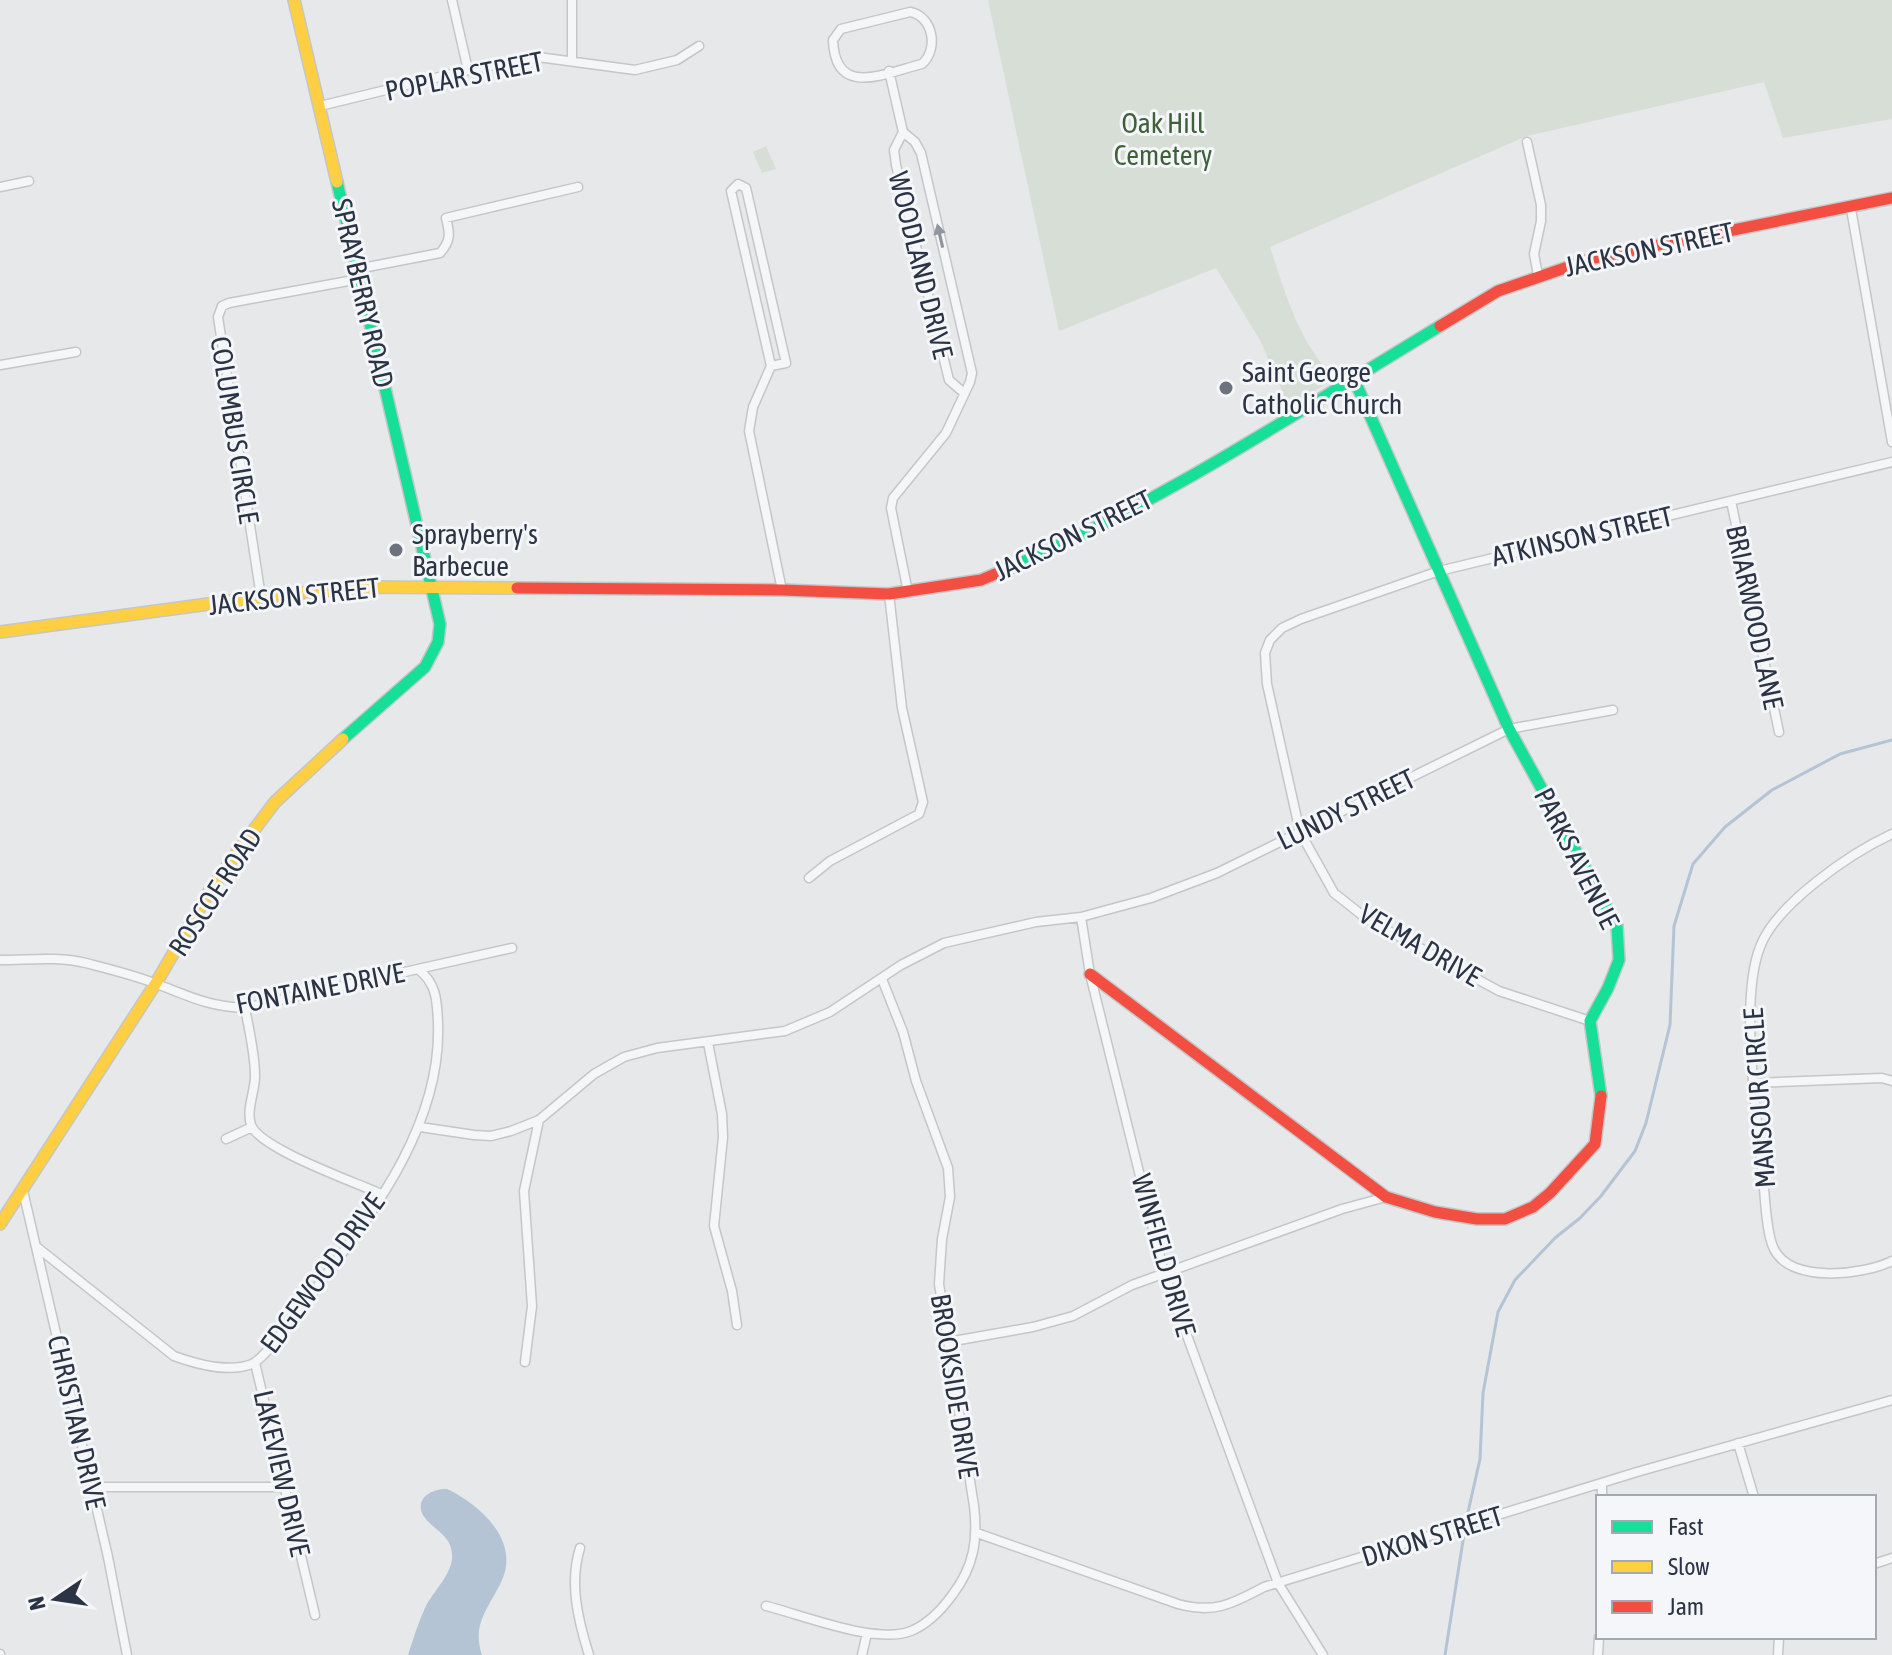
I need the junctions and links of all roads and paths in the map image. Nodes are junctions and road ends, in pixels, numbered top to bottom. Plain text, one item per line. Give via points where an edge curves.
1 (294, 0) edge
2 (452, 0) edge
3 (572, 0) edge
4 (699, 46) dead end
5 (572, 60) junction
6 (468, 70) junction
7 (889, 71) junction
8 (320, 106) junction
9 (903, 132) junction
10 (1527, 142) dead end
11 (29, 181) dead end
12 (0, 187) edge
13 (578, 187) dead end
14 (1892, 198) edge
15 (1851, 209) junction
16 (358, 274) junction
17 (1538, 275) junction
18 (76, 352) dead end
19 (0, 365) edge
20 (771, 366) junction
21 (1353, 377) junction
22 (964, 393) junction
23 (1892, 442) edge
24 (1892, 462) edge
25 (1731, 501) junction
26 (1439, 571) junction
27 (432, 586) junction
28 (782, 590) junction
29 (908, 592) junction
30 (889, 594) junction
31 (261, 597) junction
32 (1279, 631) joint
33 (0, 632) edge
34 (1613, 710) dead end
35 (1509, 729) junction
36 (1779, 732) dead end
37 (1300, 832) junction
38 (1892, 834) edge
39 (809, 878) dead end
40 (1081, 917) junction
41 (512, 948) dead end
42 (0, 960) edge
43 (418, 969) junction
44 (1090, 974) junction
45 (882, 979) junction
46 (156, 983) junction
47 (245, 1008) junction
48 (1590, 1021) junction
49 (708, 1043) junction
50 (1892, 1081) edge
51 (1755, 1083) junction
52 (539, 1120) junction
53 (252, 1127) junction
54 (420, 1127) junction
55 (226, 1139) dead end
56 (23, 1191) junction
57 (381, 1194) junction
58 (1386, 1197) junction
59 (0, 1224) edge
60 (38, 1248) junction
61 (1892, 1261) edge
62 (1164, 1273) junction
63 (737, 1325) dead end
64 (948, 1342) junction
65 (525, 1362) dead end
66 (255, 1363) junction
67 (1892, 1400) edge
68 (1738, 1443) junction
69 (1602, 1484) junction
70 (92, 1487) junction
71 (286, 1487) junction
72 (1602, 1495) edge
73 (1753, 1495) edge
74 (977, 1533) junction
75 (580, 1548) dead end
76 (1278, 1583) junction
77 (766, 1606) dead end
78 (315, 1615) dead end
79 (867, 1633) junction
80 (127, 1655) edge
81 (589, 1655) edge
82 (862, 1655) edge
83 (1323, 1655) edge

1 - 8 main road, SPRAYBERRY ROAD
2 - 6 street
3 - 5 street
4 - 5 street, POPLAR STREET via 677,60 635,70
5 - 6 street, POPLAR STREET via 538,57
6 - 8 street, POPLAR STREET
7 - 7 street via 846,75 836,60 835,36 849,26 919,14 929,27 929,56 922,64
7 - 9 street, WOODLAND DRIVE
8 - 16 main road, SPRAYBERRY ROAD
22 -> 9 street, WOODLAND DRIVE via 971,366 921,153
9 - 22 street, WOODLAND DRIVE via 894,150 896,165 949,380
10 - 17 street via 1541,205 1534,254
11 - 12 street
13 - 16 street, COLUMBUS CIRCLE via 446,218 450,233 440,253
14 - 15 main road, JACKSON STREET
15 - 17 main road, JACKSON STREET via 1599,256
15 - 23 street
16 - 27 main road, SPRAYBERRY ROAD
16 - 31 street, COLUMBUS CIRCLE via 229,303 218,317
17 - 21 main road, JACKSON STREET via 1498,291
18 - 19 street
20 - 20 street via 786,363 746,188 738,184 731,191
20 - 28 street via 749,431
21 - 26 main road, PARKS AVENUE
21 - 29 main road, JACKSON STREET via 1167,490 1040,555 981,580
22 - 29 street, WOODLAND DRIVE via 946,433 893,498
24 - 25 street, ATKINSON STREET
25 - 26 street, ATKINSON STREET
25 - 36 street, BRIARWOOD LANE
26 - 32 street, ATKINSON STREET
26 - 35 main road, PARKS AVENUE
27 - 28 main road, JACKSON STREET
27 - 31 main road, JACKSON STREET
27 - 46 main road, ROSCOE ROAD via 440,632 425,667 275,802 209,892
28 - 30 main road, JACKSON STREET
29 - 30 main road, JACKSON STREET
30 - 39 street via 900,695 923,802 919,814 830,861
31 - 33 main road, JACKSON STREET
32 - 37 street, VELMA DRIVE via 1265,653 1267,684
34 - 35 street, LUNDY STREET
35 - 37 street, LUNDY STREET
35 - 48 main road, PARKS AVENUE via 1617,926 1619,960
37 - 40 street, LUNDY STREET via 1217,873
37 - 48 street, VELMA DRIVE via 1334,893 1367,919 1499,991
38 - 51 street, MANSOUR CIRCLE via 1829,871 1778,919 1760,946 1750,1034
40 - 44 street, WINFIELD DRIVE
40 - 45 street, LUNDY STREET via 944,943
41 - 43 street
42 - 46 street, FONTAINE DRIVE via 62,958
43 - 47 street, FONTAINE DRIVE
43 - 54 street, FONTAINE DRIVE via 436,993 439,1047
44 - 58 main road
44 - 62 street, WINFIELD DRIVE
45 - 49 street, LUNDY STREET via 830,1012 785,1031
45 - 64 street, BROOKSIDE DRIVE via 948,1168 950,1197 939,1284
46 - 47 street, FONTAINE DRIVE via 200,1002
46 - 56 main road, ROSCOE ROAD
47 - 53 street via 255,1075
48 - 58 main road via 1602,1103 1595,1144 1559,1185 1533,1207 1505,1219 1435,1212
49 - 52 street, LUNDY STREET via 624,1057 594,1074
49 - 63 street via 723,1137 714,1226
50 - 51 street
51 - 61 street, MANSOUR CIRCLE via 1774,1250 1812,1274 1857,1272
52 - 54 street via 491,1136
52 - 65 street via 524,1191 532,1306
53 - 55 street
53 - 57 street via 266,1143
54 - 57 street, EDGEWOOD DRIVE
56 - 59 main road, ROSCOE ROAD
56 - 60 street, CHRISTIAN DRIVE
57 - 66 street, EDGEWOOD DRIVE via 355,1237
58 - 62 street
60 - 66 street, EDGEWOOD DRIVE via 174,1356 204,1365
60 - 70 street, CHRISTIAN DRIVE
62 - 64 street via 1073,1316
62 - 76 street, WINFIELD DRIVE
64 - 74 street, BROOKSIDE DRIVE
66 - 71 street, LAKEVIEW DRIVE
67 - 68 street, DIXON STREET
68 - 69 street, DIXON STREET
68 - 73 street
69 - 72 street
69 - 76 street, DIXON STREET
70 - 71 street
70 - 80 street, CHRISTIAN DRIVE
71 - 78 street, LAKEVIEW DRIVE
74 - 76 street, DIXON STREET via 1197,1609 1220,1607
74 - 79 street, BROOKSIDE DRIVE via 963,1581 931,1618 908,1632
75 - 81 street via 574,1570
76 - 83 street, WINFIELD DRIVE
77 - 79 street, BROOKSIDE DRIVE
79 - 82 street

